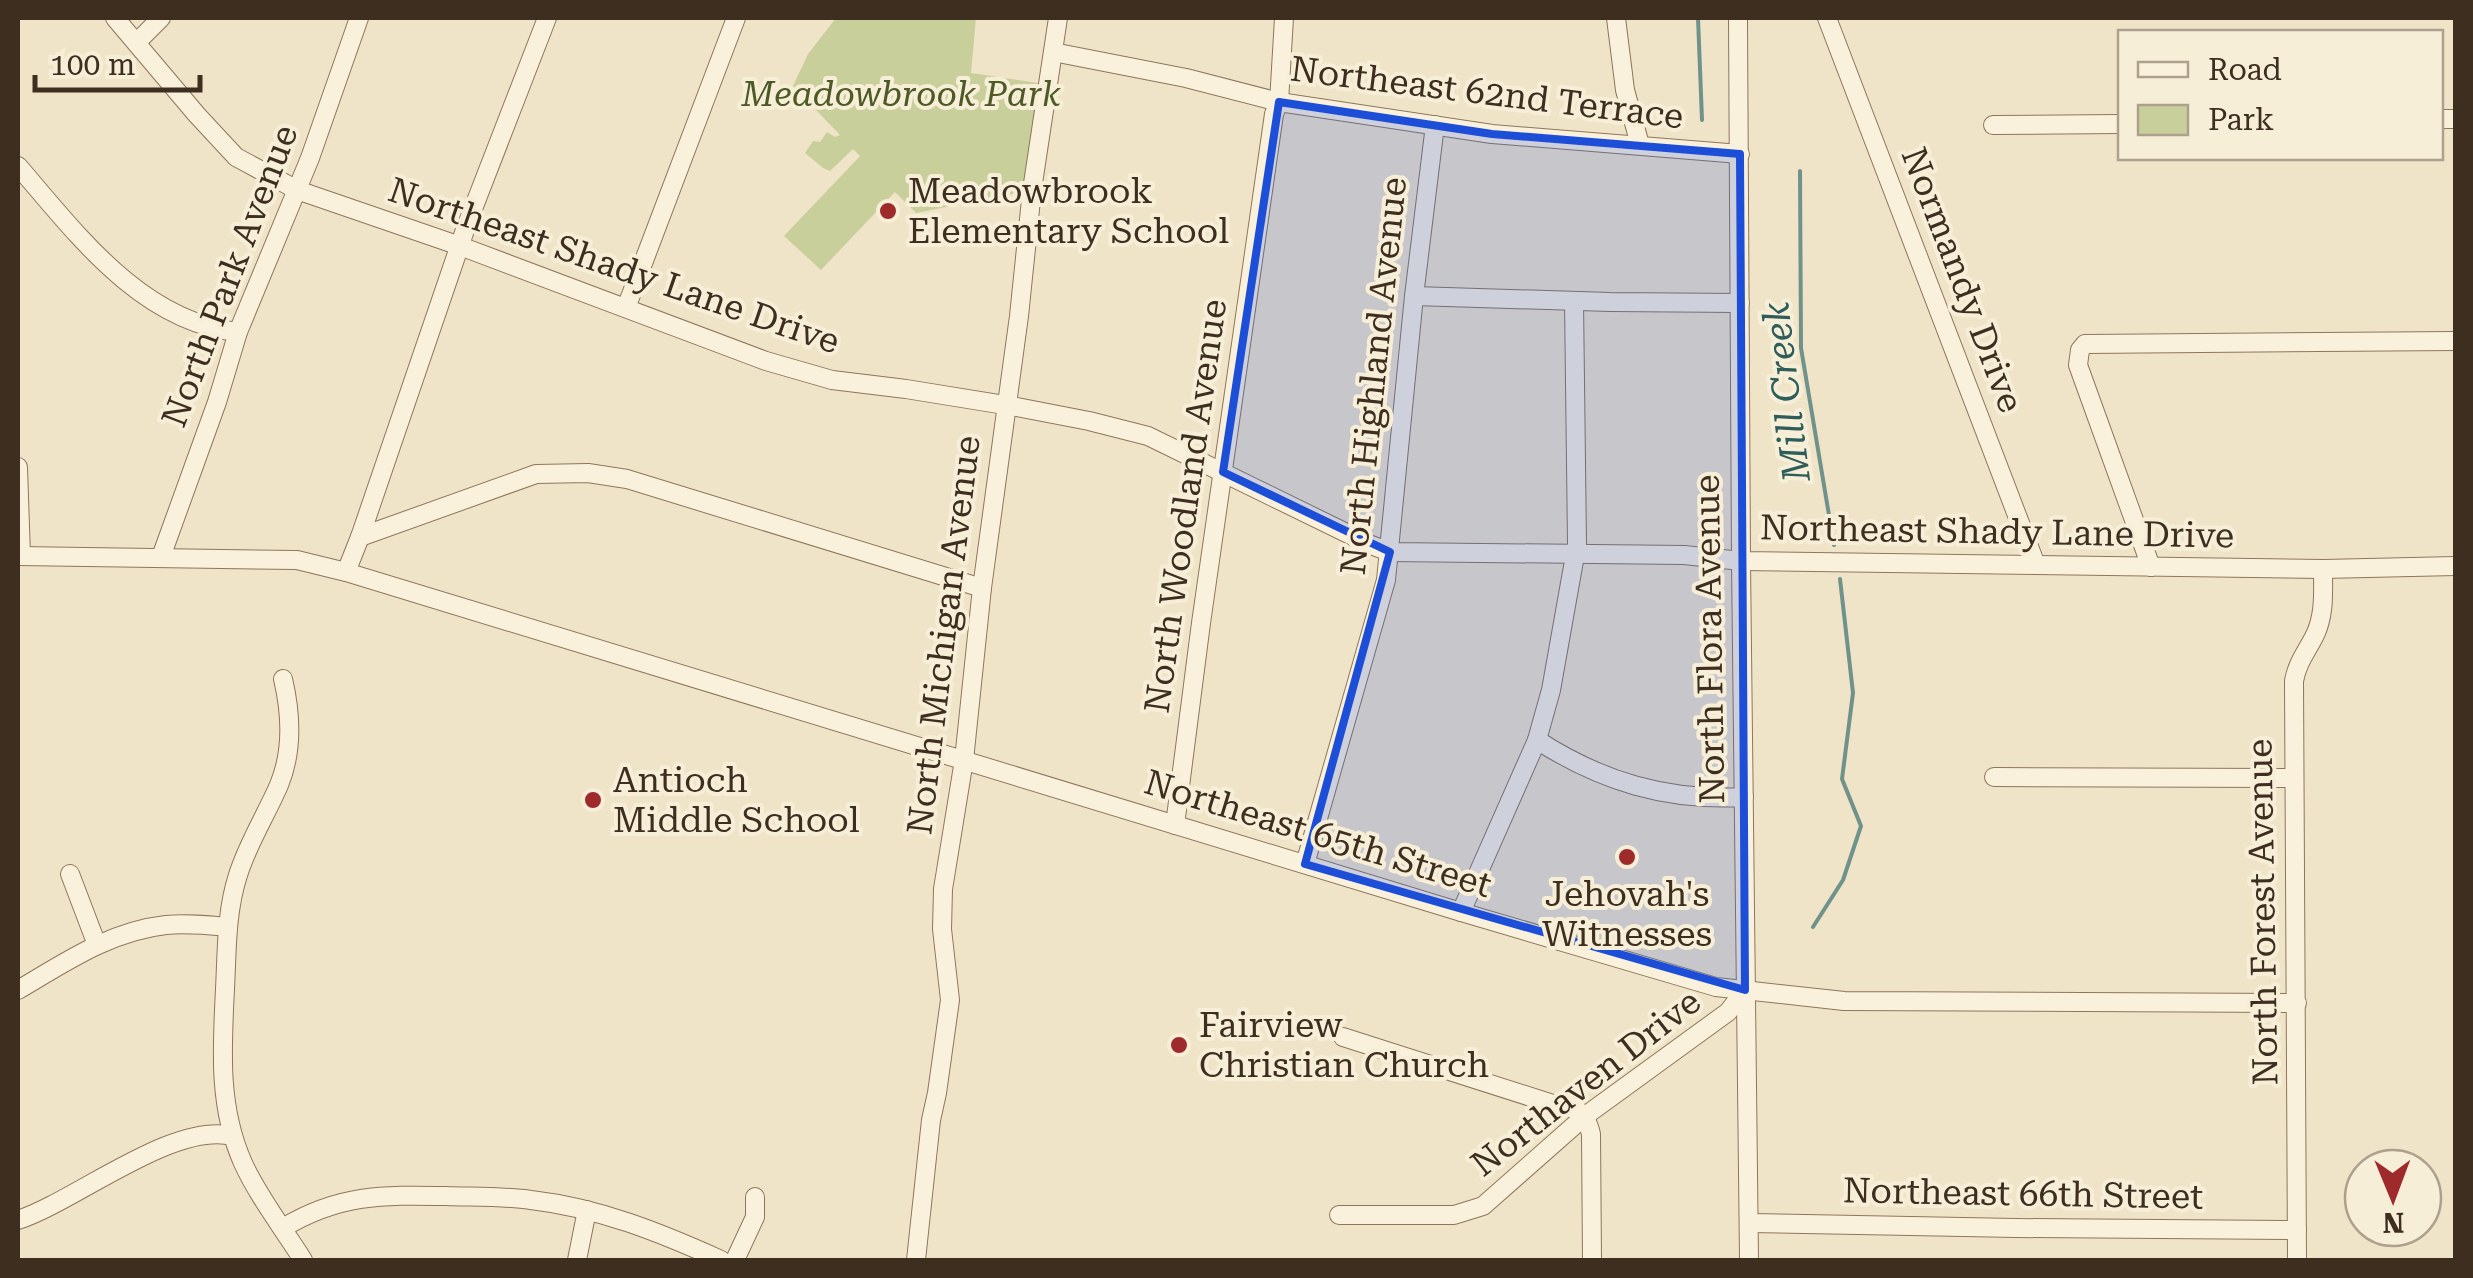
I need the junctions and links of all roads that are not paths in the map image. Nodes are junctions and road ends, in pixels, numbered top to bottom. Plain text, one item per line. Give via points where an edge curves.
1 (115, 18) edge
2 (161, 18) edge
3 (359, 18) edge
4 (546, 18) edge
5 (736, 18) edge
6 (1058, 18) edge
7 (1284, 18) edge
8 (1616, 18) edge
9 (1738, 18) edge
10 (1827, 18) edge
11 (137, 42) junction
12 (1053, 52) junction
13 (1279, 102) junction
14 (2118, 124) edge
15 (1435, 125) junction
16 (1992, 125) dead end
17 (1640, 145) junction
18 (1740, 154) junction
19 (18, 166) edge
20 (297, 190) junction
21 (460, 246) junction
22 (1414, 296) junction
23 (1574, 301) junction
24 (1740, 303) junction
25 (626, 308) junction
26 (238, 332) junction
27 (2456, 342) edge
28 (1007, 406) junction
29 (18, 467) edge
30 (1223, 472) junction
31 (360, 537) junction
32 (1390, 552) junction
33 (1576, 553) junction
34 (19, 556) edge
35 (161, 557) junction
36 (1741, 561) junction
37 (2036, 565) junction
38 (2456, 566) edge
39 (2151, 567) junction
40 (2323, 568) junction
41 (346, 572) junction
42 (982, 588) junction
43 (283, 679) dead end
44 (1536, 740) junction
45 (964, 760) junction
46 (1994, 777) dead end
47 (2294, 778) junction
48 (1744, 798) junction
49 (1175, 825) junction
50 (1305, 864) junction
51 (70, 874) dead end
52 (1461, 912) junction
53 (228, 927) junction
54 (97, 944) junction
55 (18, 990) edge
56 (1746, 990) junction
57 (2297, 1003) junction
58 (1344, 1037) dead end
59 (1585, 1116) junction
60 (233, 1136) junction
61 (756, 1197) dead end
62 (587, 1210) junction
63 (1338, 1215) dead end
64 (18, 1220) edge
65 (1749, 1223) junction
66 (283, 1228) junction
67 (2297, 1230) junction
68 (303, 1260) edge
69 (578, 1260) edge
70 (721, 1260) edge
71 (735, 1260) edge
72 (916, 1260) edge
73 (1592, 1260) edge
74 (1749, 1260) edge
75 (2297, 1260) edge

1 - 11 street, Northeast Shady Lane Drive
2 - 11 street
3 - 20 street, North Park Avenue
4 - 21 street
5 - 25 street
6 - 12 street, North Michigan Avenue
7 - 13 street, North Woodland Avenue
8 - 17 street
9 - 18 street, North Flora Avenue
10 - 37 street, Normandy Drive
11 - 20 street, Northeast Shady Lane Drive via 236,158
12 - 13 street, Northeast 62nd Terrace
12 - 28 street, North Michigan Avenue
13 - 15 street, Northeast 62nd Terrace
13 - 30 street, North Woodland Avenue
14 - 16 street
15 - 17 street, Northeast 62nd Terrace
15 - 22 street, North Highland Avenue
17 - 18 street, Northeast 62nd Terrace
18 - 24 street, North Flora Avenue
19 - 26 street via 94,253 136,288 203,327
20 - 21 street, Northeast Shady Lane Drive
20 - 26 street, North Park Avenue
21 - 25 street, Northeast Shady Lane Drive
21 - 31 street
22 - 23 street
22 - 32 street, North Highland Avenue
23 - 24 street
23 - 33 street
24 - 36 street, North Flora Avenue
25 - 28 street, Northeast Shady Lane Drive via 832,380
26 - 35 street, North Park Avenue
27 - 39 street via 2085,344 2078,365
28 - 30 street, Northeast Shady Lane Drive via 1148,436
28 - 42 street, North Michigan Avenue
29 - 34 street
30 - 32 street, Northeast Shady Lane Drive
30 - 49 street, North Woodland Avenue
31 - 41 street
31 - 42 street via 536,474 588,473 628,479
32 - 33 street, Northeast Shady Lane Drive
32 - 50 street, North Highland Avenue
33 - 36 street, Northeast Shady Lane Drive
33 - 44 street via 1552,690
34 - 35 street, Northeast 65th Street
35 - 41 street, Northeast 65th Street via 297,560
36 - 37 street, Northeast Shady Lane Drive
36 - 48 street, North Flora Avenue
37 - 39 street, Northeast Shady Lane Drive
38 - 40 street, Northeast Shady Lane Drive
39 - 40 street, Northeast Shady Lane Drive
40 - 47 street, North Forest Avenue via 2320,622 2294,681
41 - 45 street, Northeast 65th Street
42 - 45 street, North Michigan Avenue
43 - 53 street via 290,707 284,768 246,852
44 - 48 street via 1640,788 1702,799
44 - 52 street
45 - 49 street, Northeast 65th Street
45 - 72 street, North Michigan Avenue via 941,909 950,1000
46 - 47 street
47 - 57 street, North Forest Avenue
48 - 56 street, North Flora Avenue
49 - 50 street, Northeast 65th Street
50 - 52 street, Northeast 65th Street
51 - 54 street
52 - 56 street, Northeast 65th Street via 1716,987
53 - 54 street via 165,925
53 - 60 street via 222,1080
54 - 55 street
56 - 57 street, Northeast 65th Street via 1844,1001
56 - 59 street, Northaven Drive via 1728,1012
56 - 65 street, North Flora Avenue
57 - 67 street, North Forest Avenue
58 - 59 street
59 - 63 street, Northaven Drive via 1477,1209 1454,1215
59 - 73 street via 1591,1134
60 - 64 street via 166,1146
60 - 66 street
61 - 71 street via 755,1217
62 - 66 street via 512,1198 355,1198
62 - 69 street
62 - 70 street
65 - 67 street, Northeast 66th Street
65 - 74 street, North Flora Avenue
66 - 68 street
67 - 75 street, North Forest Avenue

